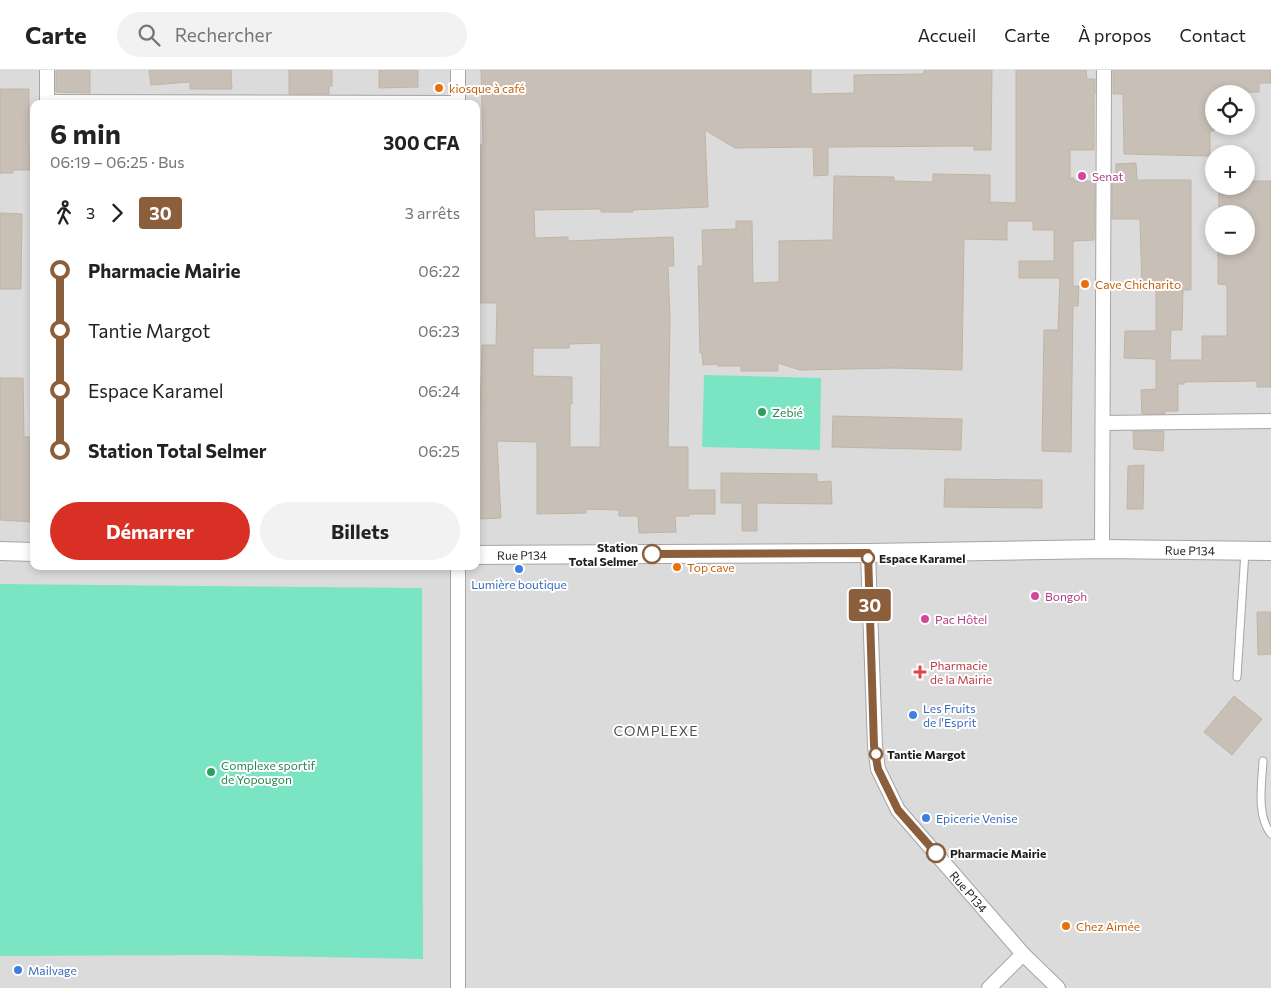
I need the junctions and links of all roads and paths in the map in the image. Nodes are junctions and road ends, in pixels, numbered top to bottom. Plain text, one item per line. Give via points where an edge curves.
1 (47, 70) edge
2 (458, 70) edge
3 (1104, 70) edge
4 (47, 100) edge
5 (458, 100) edge
6 (1271, 421) edge
7 (1103, 422) junction
8 (1102, 549) junction
9 (0, 551) edge
10 (1245, 551) junction
11 (1271, 551) edge
12 (30, 552) edge
13 (868, 553) junction
14 (480, 555) edge
15 (458, 570) edge
16 (1237, 677) dead end
17 (1263, 760) dead end
18 (1271, 834) edge
19 (1023, 954) junction
20 (458, 988) edge
21 (989, 988) edge
22 (1058, 988) edge

1 - 4 street
2 - 5 street
3 - 7 street
6 - 7 street
7 - 8 street
8 - 10 street, Rue P134
8 - 13 street, Rue P134
9 - 12 street
10 - 11 street, Rue P134
10 - 16 lane
13 - 14 street, Rue P134
13 - 19 street, Rue P134 via 874,746 878,769 898,810
15 - 20 street
17 - 18 lane via 1264,822
19 - 21 street
19 - 22 street, Rue P134

